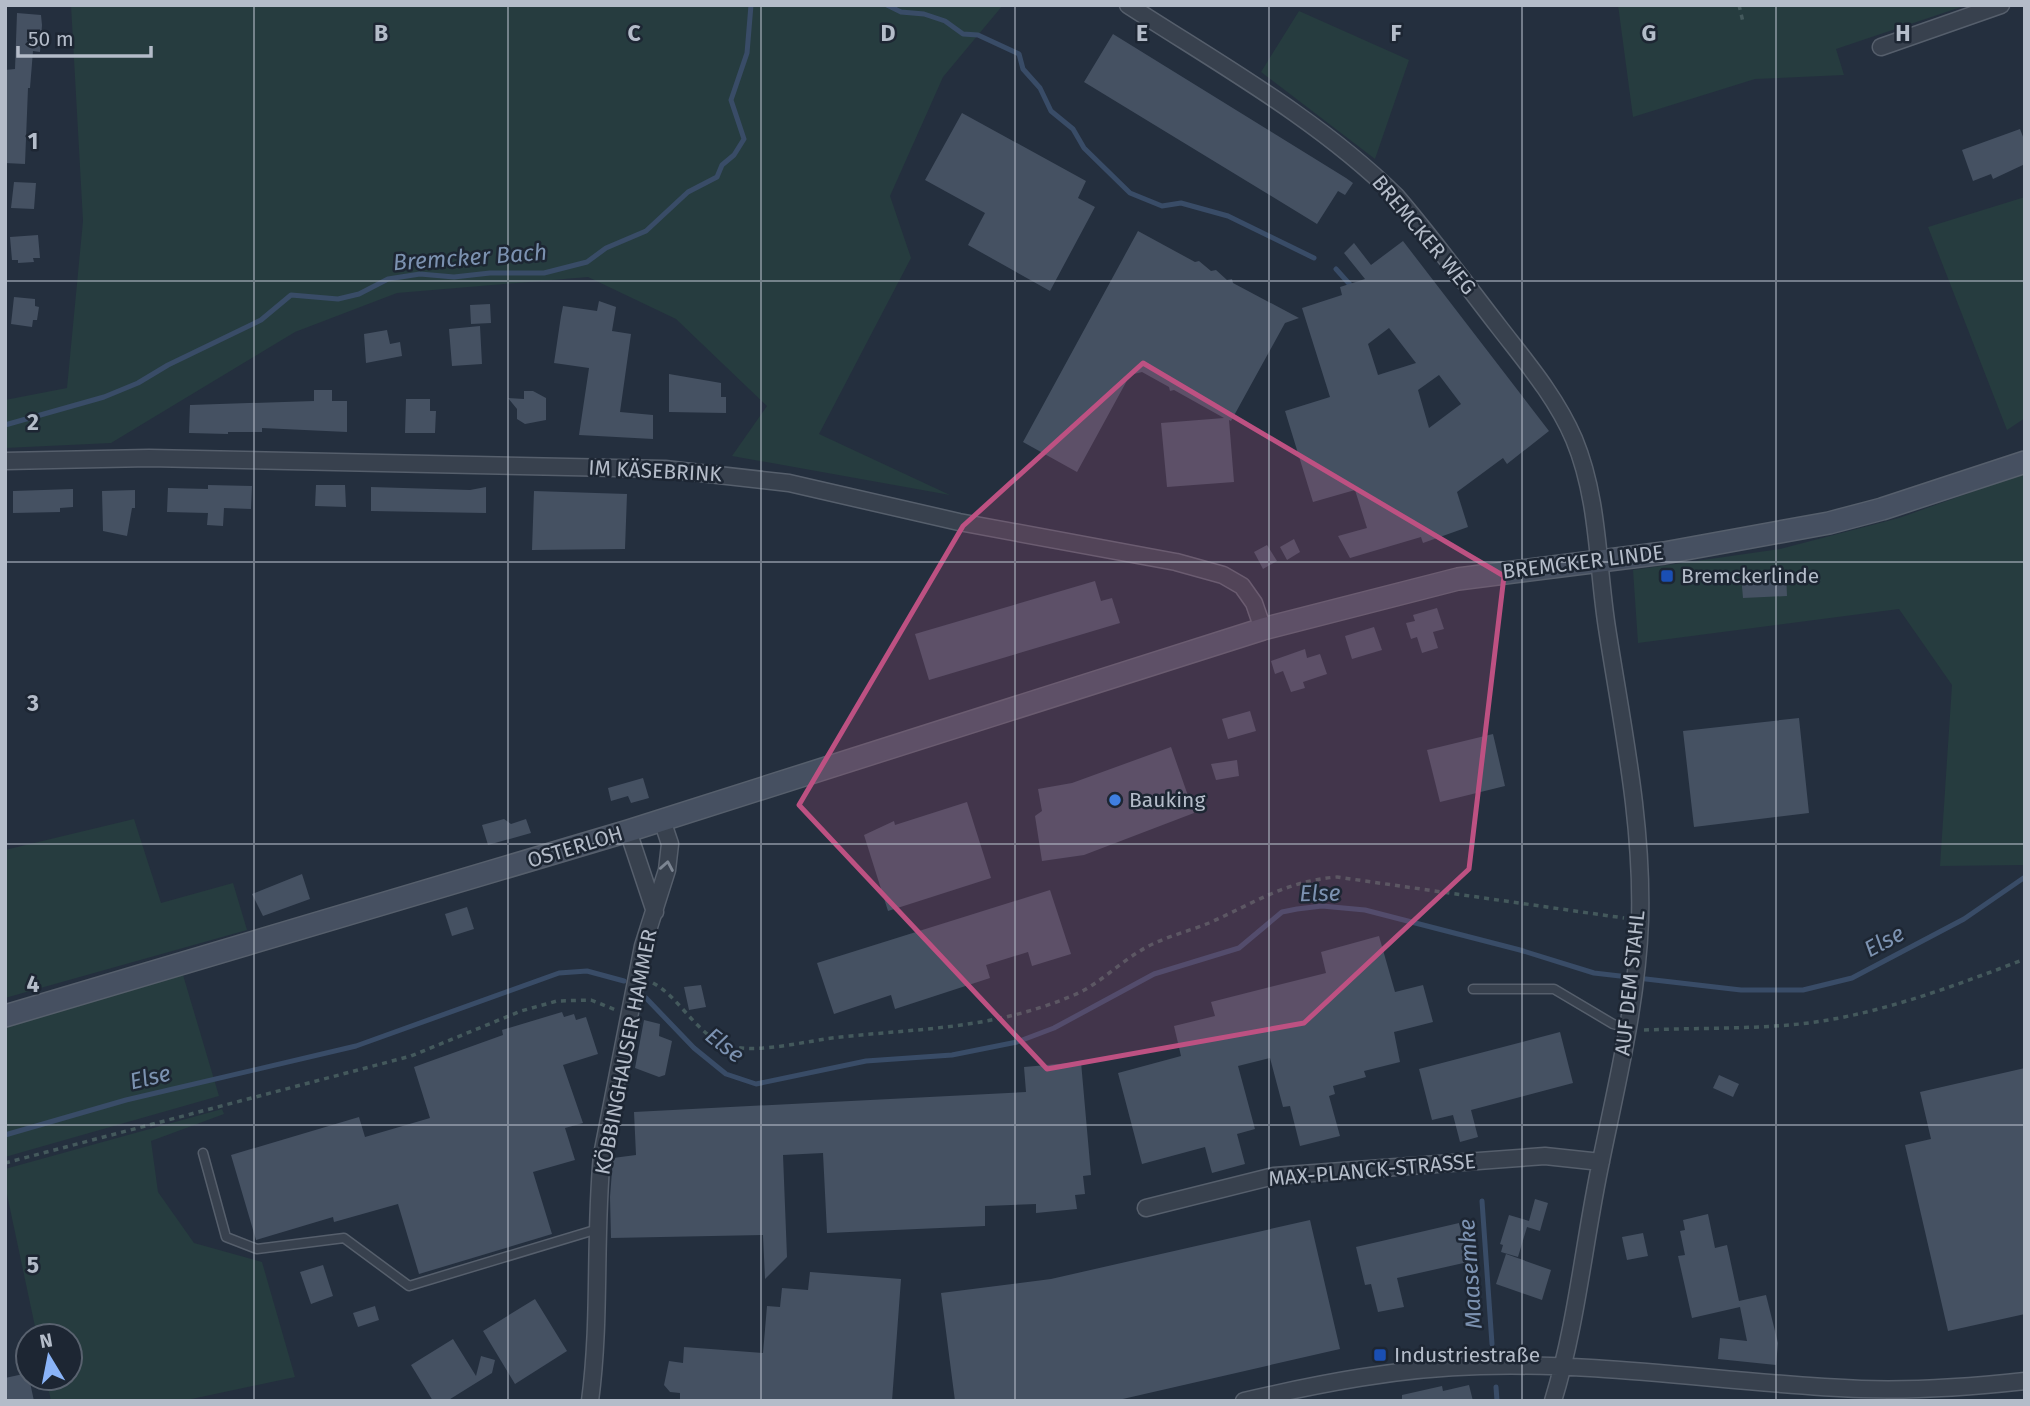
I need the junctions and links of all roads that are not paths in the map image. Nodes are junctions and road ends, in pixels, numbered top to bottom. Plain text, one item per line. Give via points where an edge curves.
1 (1128, 5) edge
2 (2001, 5) edge
3 (1881, 47) dead end
4 (5, 461) edge
5 (2025, 462) edge
6 (1599, 560) junction
7 (1263, 629) junction
8 (1143, 670) joint
9 (662, 820) junction
10 (628, 831) junction
11 (654, 912) junction
12 (1473, 989) dead end
13 (5, 1016) edge
14 (1629, 1029) junction
15 (203, 1153) dead end
16 (1601, 1162) junction
17 (1146, 1208) dead end
18 (598, 1229) junction
19 (1564, 1367) junction
20 (2025, 1381) edge
21 (576, 1401) edge
22 (590, 1401) edge
23 (1244, 1401) edge
24 (1553, 1401) edge

1 - 6 street, BREMCKER WEG via 1333,141 1396,196 1552,398 1574,439 1584,471
2 - 3 street
4 - 7 street, IM KÄSEBRINK via 149,458 730,474 1163,559 1223,575 1241,586 1254,603
5 - 6 main road, BREMCKER LINDE via 1829,523
6 - 7 main road, BREMCKER LINDE via 1458,579
6 - 14 street, AUF DEM STAHL via 1635,815 1640,920
7 - 8 main road, BREMCKER LINDE
8 - 9 main road, OSTERLOH
9 - 10 main road, OSTERLOH
11 -> 9 street, KÖBBINGHAUSER HAMMER via 670,844
10 - 11 street, KÖBBINGHAUSER HAMMER
10 - 13 main road, OSTERLOH
11 - 18 street, KÖBBINGHAUSER HAMMER via 643,946 602,1155
12 - 14 lane via 1554,989
14 - 16 street, AUF DEM STAHL
15 - 18 lane via 226,1237 257,1249 344,1238 409,1286
16 - 17 street, MAX-PLANCK-STRASSE via 1545,1156 1274,1176
16 - 19 street, AUF DEM STAHL
18 - 22 street, KÖBBINGHAUSER HAMMER
19 - 20 street via 1862,1389
19 - 23 street via 1480,1366 1383,1373
19 - 24 street, AUF DEM STAHL
21 - 22 street, KÖBBINGHAUSER HAMMER

